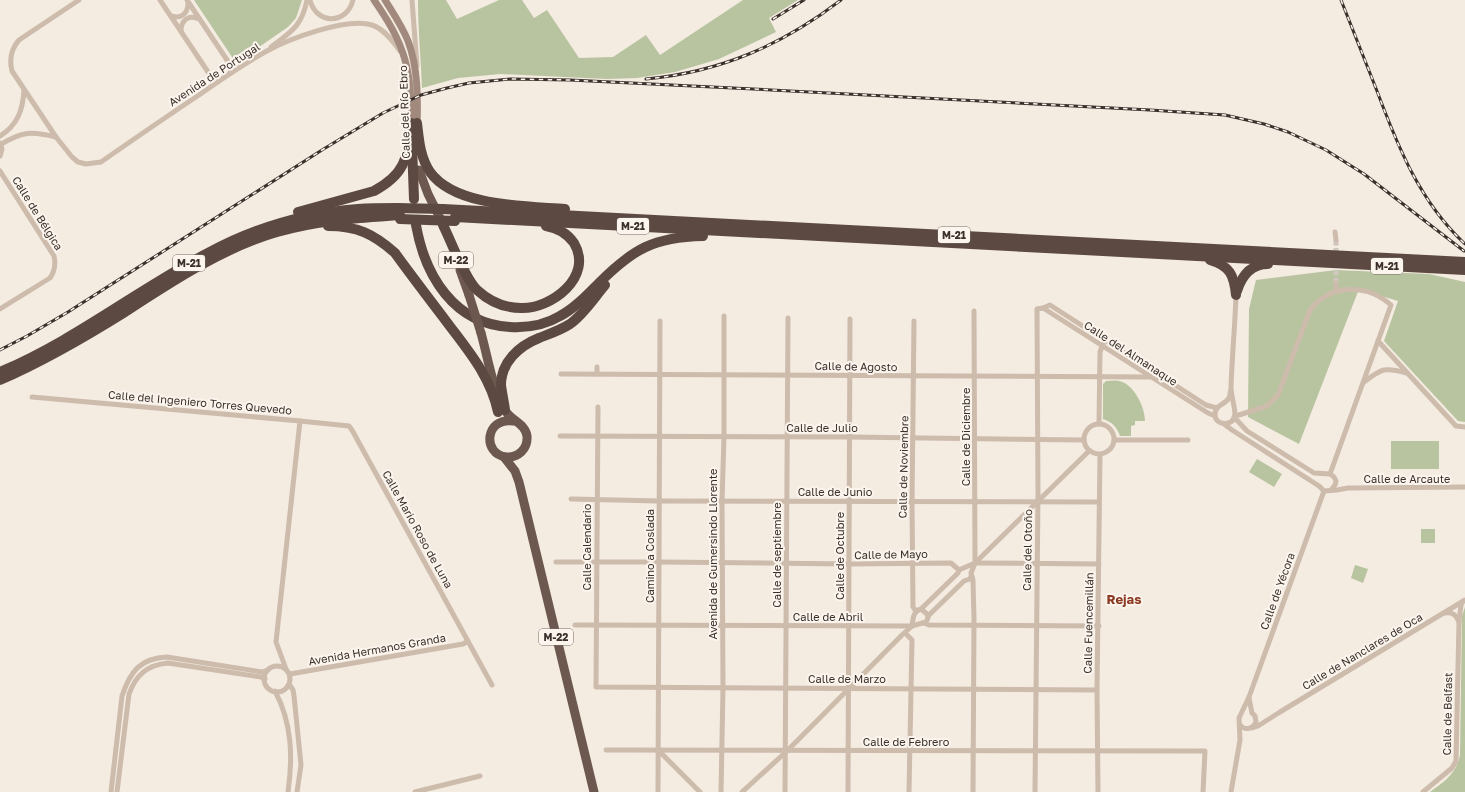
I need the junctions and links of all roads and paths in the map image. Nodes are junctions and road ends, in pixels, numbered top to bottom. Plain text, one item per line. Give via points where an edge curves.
1 (79, 0) edge
2 (160, 0) edge
3 (307, 0) edge
4 (310, 0) edge
5 (353, 0) edge
6 (374, 0) edge
7 (385, 0) edge
8 (412, 0) edge
9 (187, 1) edge
10 (171, 16) junction
11 (200, 20) junction
12 (180, 31) junction
13 (266, 51) junction
14 (405, 59) junction
15 (231, 73) junction
16 (416, 79) junction
17 (219, 81) junction
18 (24, 90) junction
19 (414, 123) junction
20 (0, 136) edge
21 (56, 137) junction
22 (412, 143) junction
23 (0, 144) edge
24 (0, 156) edge
25 (419, 170) junction
26 (0, 171) edge
27 (414, 199) dead end
28 (399, 214) junction
29 (455, 219) junction
30 (705, 222) junction
31 (416, 225) dead end
32 (444, 225) junction
33 (1335, 232) dead end
34 (811, 236) junction
35 (1336, 240) tunnel mouth
36 (237, 248) junction
37 (209, 252) junction
38 (1142, 253) junction
39 (633, 254) junction
40 (1310, 262) junction
41 (1465, 262) edge
42 (1465, 270) edge
43 (1336, 283) tunnel mouth
44 (1336, 291) junction
45 (1236, 295) junction
46 (0, 309) edge
47 (1037, 309) joint
48 (974, 311) dead end
49 (724, 316) dead end
50 (788, 318) dead end
51 (850, 320) dead end
52 (660, 321) dead end
53 (914, 321) dead end
54 (1378, 341) junction
55 (1104, 343) junction
56 (597, 368) dead end
57 (0, 372) edge
58 (1408, 373) junction
59 (561, 374) dead end
60 (597, 374) junction
61 (660, 374) junction
62 (723, 374) junction
63 (788, 375) junction
64 (851, 376) junction
65 (913, 376) junction
66 (975, 377) junction
67 (1037, 377) junction
68 (1099, 377) junction
69 (1151, 378) junction
70 (0, 380) edge
71 (1363, 383) junction
72 (1231, 389) junction
73 (32, 397) dead end
74 (1219, 406) junction
75 (598, 407) dead end
76 (502, 411) junction
77 (1234, 414) junction
78 (1215, 416) junction
79 (300, 421) junction
80 (514, 421) junction
81 (496, 424) junction
82 (1099, 424) junction
83 (1224, 424) junction
84 (1465, 427) edge
85 (560, 436) dead end
86 (597, 436) junction
87 (660, 436) junction
88 (724, 436) junction
89 (788, 437) junction
90 (849, 437) junction
91 (913, 439) junction
92 (975, 439) junction
93 (1037, 440) junction
94 (1084, 440) junction
95 (1115, 440) junction
96 (1188, 440) dead end
97 (1089, 451) junction
98 (521, 452) junction
99 (1100, 454) junction
100 (504, 457) junction
101 (1330, 474) junction
102 (1323, 475) junction
103 (1336, 481) junction
104 (519, 482) junction
105 (1319, 486) junction
106 (1465, 487) edge
107 (1348, 488) junction
108 (1331, 490) junction
109 (1324, 491) junction
110 (571, 499) dead end
111 (596, 500) junction
112 (659, 501) junction
113 (722, 501) junction
114 (787, 501) junction
115 (849, 501) junction
116 (912, 501) junction
117 (974, 501) junction
118 (1038, 501) junction
119 (1100, 502) junction
120 (556, 562) dead end
121 (659, 562) junction
122 (597, 563) junction
123 (722, 563) junction
124 (912, 563) junction
125 (975, 563) junction
126 (786, 564) junction
127 (848, 564) junction
128 (1037, 564) junction
129 (1099, 564) junction
130 (965, 568) junction
131 (958, 572) junction
132 (971, 574) junction
133 (964, 581) junction
134 (1464, 600) edge
135 (918, 610) junction
136 (1444, 612) junction
137 (928, 616) junction
138 (914, 617) junction
139 (1459, 622) junction
140 (597, 624) junction
141 (923, 624) junction
142 (575, 625) dead end
143 (658, 625) junction
144 (722, 626) junction
145 (786, 626) junction
146 (849, 626) junction
147 (912, 626) junction
148 (974, 626) junction
149 (1036, 626) junction
150 (1099, 626) junction
151 (905, 633) junction
152 (468, 641) junction
153 (279, 653) junction
154 (274, 667) junction
155 (286, 669) junction
156 (268, 670) junction
157 (290, 674) junction
158 (265, 679) junction
159 (289, 684) junction
160 (492, 685) dead end
161 (596, 687) joint
162 (659, 687) junction
163 (723, 688) junction
164 (786, 688) junction
165 (849, 688) junction
166 (911, 688) junction
167 (973, 689) junction
168 (1035, 689) junction
169 (1097, 690) junction
170 (275, 691) junction
171 (1249, 697) junction
172 (1252, 713) junction
173 (1242, 714) junction
174 (1270, 718) junction
175 (1256, 719) junction
176 (1240, 725) junction
177 (1250, 728) junction
178 (1240, 740) junction
179 (606, 750) dead end
180 (658, 750) junction
181 (722, 750) junction
182 (787, 751) junction
183 (848, 751) junction
184 (910, 751) junction
185 (973, 751) junction
186 (1035, 752) junction
187 (1098, 752) junction
188 (480, 776) dead end
189 (298, 791) edge
190 (421, 791) edge
191 (111, 792) edge
192 (117, 792) edge
193 (289, 792) edge
194 (415, 792) edge
195 (594, 792) edge
196 (658, 792) edge
197 (700, 792) edge
198 (721, 792) edge
199 (742, 792) edge
200 (785, 792) edge
201 (848, 792) edge
202 (909, 792) edge
203 (973, 792) edge
204 (1035, 792) edge
205 (1098, 792) edge
206 (1203, 792) edge
207 (1231, 792) edge
208 (1423, 792) edge

1 - 18 street via 28,33 13,48 11,67
2 - 10 street
3 - 13 street via 302,18 296,27
4 - 5 street via 320,15 332,19 344,16
6 - 14 main road, Calle del Río Ebro via 390,24
7 - 16 main road, Calle del Río Ebro via 408,42
8 - 16 street
9 - 10 street via 184,15
9 - 11 street
10 - 12 street
11 - 12 street via 187,18
11 - 15 street via 229,63
12 - 17 street via 210,75
13 - 14 street, Avenida de Portugal via 322,29 363,23 379,28 385,33
13 - 15 street, Avenida de Portugal
14 - 19 main road, Calle del Río Ebro
15 - 17 street, Avenida de Portugal
16 - 19 main road, Calle del Río Ebro
17 - 21 street, Avenida de Portugal via 101,162 78,162
18 - 20 street via 24,101 19,117
18 - 21 street
19 - 22 main road, Calle del Río Ebro
19 - 25 main road, Calle del Río Ebro
19 - 30 highway via 420,149 430,171 444,184 463,194 500,203
19 - 37 highway via 405,160 397,174 384,186 272,221 233,237
21 - 23 street via 29,132 14,136
22 - 25 main road, Calle del Río Ebro
22 - 27 highway
23 - 24 street
25 - 32 highway, M-22
26 - 46 street, Calle de Bélgica via 54,256 55,262 50,278
28 - 29 highway, M-21
28 - 30 highway, M-21, bridge via 444,209
28 - 36 highway, M-21 via 298,226
28 - 37 highway, M-21 via 358,209 296,219 256,232
29 - 32 highway via 557,229 566,234 576,247 579,259 574,278 560,295 543,305 522,308 503,306 485,296 469,279
29 - 34 highway, M-21
30 - 41 highway, M-21
31 - 39 highway via 420,247 429,269 448,297 469,315 495,326 528,327 560,316 579,302 615,266
32 - 76 highway, M-22, bridge via 481,333
33 - 35 street
34 - 38 highway, M-21
34 - 39 highway via 689,236 658,241
36 - 70 highway, M-21 via 188,273 66,347
36 - 76 highway via 321,226 340,226 371,234 395,253 465,345 480,366
37 - 57 highway, M-21 via 62,340
38 - 40 highway, M-21
38 - 45 highway via 1219,263 1233,276
39 - 76 highway via 573,321 529,343 513,355 502,375
40 - 42 highway, M-21
40 - 45 highway via 1260,264 1251,268 1240,282
43 - 44 street
44 - 54 street via 1356,288 1385,299 1391,305
44 - 77 street via 1316,303 1310,310 1278,395 1267,406 1239,415
45 - 72 street
47 - 55 street, Calle del Almanaque via 1043,308
47 - 67 street, Calle del Otoño
48 - 66 street, Calle de Diciembre
49 - 62 street, Avenida de Gumersindo Llorente
50 - 63 street, Calle de septiembre
51 - 64 street, Calle de Octubre
52 - 61 street, Camino a Coslada
53 - 65 street, Calle de Noviembre
54 - 58 street
54 - 71 street
55 - 68 street via 1100,352
55 - 69 street, Calle del Almanaque
55 - 74 street via 1206,405
56 - 60 street
58 - 71 street via 1393,369 1378,371
58 - 84 street via 1456,426
59 - 60 street, Calle de Agosto
60 - 61 street, Calle de Agosto
61 - 62 street, Calle de Agosto
61 - 87 street, Camino a Coslada
62 - 63 street, Calle de Agosto
62 - 88 street, Avenida de Gumersindo Llorente
63 - 64 street, Calle de Agosto
63 - 89 street, Calle de septiembre
64 - 65 street, Calle de Agosto
64 - 90 street, Calle de Octubre
65 - 66 street, Calle de Agosto
65 - 91 street, Calle de Noviembre
66 - 67 street, Calle de Agosto
66 - 92 street, Calle de Diciembre
67 - 68 street, Calle de Agosto
67 - 93 street, Calle del Otoño
68 - 69 street, Calle de Agosto
68 - 82 street
69 - 78 street, Calle del Almanaque
71 - 101 street
72 - 74 street via 1229,398
72 - 77 street
73 - 79 street, Calle del Ingeniero Torres Quevedo
74 - 77 street via 1231,406
74 - 78 street
75 - 86 street, Calle Calendario
76 - 80 highway, M-22
76 - 81 highway, M-22
77 - 83 street via 1229,423
77 - 102 street via 1247,431 1314,473
78 - 83 street via 1216,420
79 - 152 street, Calle Mario Roso de Luna via 349,426
79 - 153 street, Calle del Ingeniero Torres Quevedo via 276,642
80 - 81 highway
80 - 98 highway, M-22 via 521,425 526,433 526,444
81 - 100 highway, M-22 via 490,433 490,443 496,452
82 - 94 street via 1087,431
82 - 95 street via 1108,427
83 - 105 street
85 - 86 street, Calle de Julio
86 - 87 street, Calle de Julio
86 - 111 street, Calle Calendario
87 - 88 street, Calle de Julio
87 - 112 street, Camino a Coslada
88 - 89 street, Calle de Julio
88 - 113 street, Avenida de Gumersindo Llorente
89 - 90 street, Calle de Julio
89 - 114 street, Calle de septiembre
90 - 91 street, Calle de Julio
90 - 115 street, Calle de Octubre
91 - 92 street, Calle de Julio
91 - 116 street, Calle de Noviembre
92 - 93 street, Calle de Julio
92 - 117 street, Calle de Diciembre
93 - 94 street, Calle de Julio
93 - 118 street, Calle del Otoño
94 - 97 street
95 - 96 street
95 - 99 street via 1109,452
97 - 99 street
97 - 118 street
98 - 100 highway
98 - 104 highway, M-22 via 518,464
99 - 119 street, Calle Fuencemillán
100 - 104 highway, M-22 via 515,471
101 - 102 street
101 - 103 street
102 - 105 street via 1318,480
103 - 107 street, Calle de Arcaute
103 - 108 street
104 - 195 highway, M-22
105 - 109 street
106 - 107 street, Calle de Arcaute
107 - 108 street, Calle de Arcaute
108 - 109 street
109 - 171 street, Calle de Yécora
110 - 111 street, Calle de Junio
111 - 112 street, Calle de Junio
111 - 122 street, Calle Calendario
112 - 113 street, Calle de Junio
112 - 121 street, Camino a Coslada
113 - 114 street, Calle de Junio
113 - 123 street, Avenida de Gumersindo Llorente
114 - 115 street, Calle de Junio
114 - 126 street, Calle de septiembre
115 - 116 street, Calle de Junio
115 - 127 street, Calle de Octubre
116 - 117 street, Calle de Junio
116 - 124 street, Calle de Noviembre
117 - 118 street, Calle de Junio
117 - 125 street, Calle de Diciembre
118 - 119 street, Calle de Junio
118 - 125 street
118 - 128 street, Calle del Otoño
119 - 129 street, Calle Fuencemillán
120 - 122 street, Calle de Mayo
121 - 122 street, Calle de Mayo
121 - 123 street, Calle de Mayo
121 - 143 street, Camino a Coslada
122 - 140 street, Calle Calendario
123 - 126 street, Calle de Mayo
123 - 144 street, Avenida de Gumersindo Llorente
124 - 127 street, Calle de Mayo
124 - 131 street, Calle de Mayo via 951,563
124 - 135 street, Calle de Noviembre via 913,607
125 - 128 street
125 - 130 street
125 - 132 street
126 - 127 street, Calle de Mayo
126 - 145 street, Calle de septiembre
127 - 146 street, Calle de Octubre
128 - 129 street
128 - 149 street, Calle del Otoño
129 - 150 street, Calle Fuencemillán
130 - 131 street
130 - 132 street via 970,570
131 - 133 street via 959,579
131 - 135 street
132 - 133 street via 967,581
132 - 148 street
133 - 137 street
134 - 136 street, Calle de Nanclares de Oca
134 - 139 street, Calle de Belfast
135 - 137 street via 926,612
135 - 138 street
136 - 139 street via 1452,613
136 - 174 street, Calle de Nanclares de Oca
137 - 141 street
138 - 141 street via 916,622
138 - 147 street
139 - 208 street, Calle de Belfast via 1456,761 1452,768
140 - 142 street, Calle de Abril
140 - 143 street, Calle de Abril
140 - 161 street, Calle Calendario
141 - 147 street, Calle de Abril
141 - 148 street
143 - 144 street, Calle de Abril
143 - 162 street, Camino a Coslada
144 - 145 street, Calle de Abril
144 - 163 street, Avenida de Gumersindo Llorente
145 - 146 street, Calle de Abril
145 - 164 street, Calle de septiembre
146 - 147 street, Calle de Abril
146 - 165 street, Calle de Octubre
147 - 151 street
148 - 149 street
148 - 167 street
149 - 150 street
149 - 168 street, Calle del Otoño
150 - 169 street, Calle Fuencemillán
151 - 165 street
151 - 166 street via 912,640
152 - 157 street, Avenida Hermanos Granda via 463,644
152 - 160 street, Calle Mario Roso de Luna
153 - 154 street, Calle del Ingeniero Torres Quevedo
153 - 155 street, Calle del Ingeniero Torres Quevedo
154 - 155 street
154 - 156 street
155 - 157 street
156 - 158 street
156 - 191 street via 262,672 167,657 143,663 133,672 122,696
157 - 159 street
158 - 170 street via 267,686
158 - 192 street via 168,663 153,666 141,674 129,694
159 - 170 street via 285,689
159 - 189 street via 294,696 301,764
161 - 162 street, Calle de Marzo
162 - 163 street, Calle de Marzo
162 - 180 street, Camino a Coslada
163 - 164 street, Calle de Marzo
163 - 181 street, Avenida de Gumersindo Llorente
164 - 165 street, Calle de Marzo
164 - 182 street, Calle de septiembre
165 - 166 street, Calle de Marzo
165 - 182 street
165 - 183 street, Calle de Octubre
166 - 167 street, Calle de Marzo
166 - 184 street
167 - 168 street, Calle de Marzo
167 - 185 street
168 - 169 street, Calle de Marzo
168 - 186 street, Calle del Otoño
169 - 187 street, Calle Fuencemillán
170 - 193 street via 288,725 291,765
171 - 172 street
171 - 173 street, Calle de Yécora
172 - 173 street
172 - 175 street
173 - 176 street via 1239,718
174 - 175 street, Calle de Nanclares de Oca
174 - 177 street, Calle de Nanclares de Oca
175 - 177 street via 1255,725
176 - 177 street via 1245,729
176 - 178 street
177 - 178 street
178 - 207 street
179 - 180 street, Calle de Febrero
180 - 181 street, Calle de Febrero
180 - 196 street, Camino a Coslada
180 - 197 street
181 - 182 street, Calle de Febrero
181 - 198 street, Avenida de Gumersindo Llorente
182 - 183 street, Calle de Febrero
182 - 199 street
182 - 200 street, Calle de septiembre
183 - 184 street, Calle de Febrero
183 - 201 street, Calle de Octubre
184 - 185 street, Calle de Febrero
184 - 202 street
185 - 186 street, Calle de Febrero
185 - 203 street
186 - 187 street, Calle de Febrero
186 - 204 street, Calle del Otoño
187 - 205 street, Calle Fuencemillán
187 - 206 street, Calle de Febrero via 1205,751
188 - 190 street
190 - 194 street

